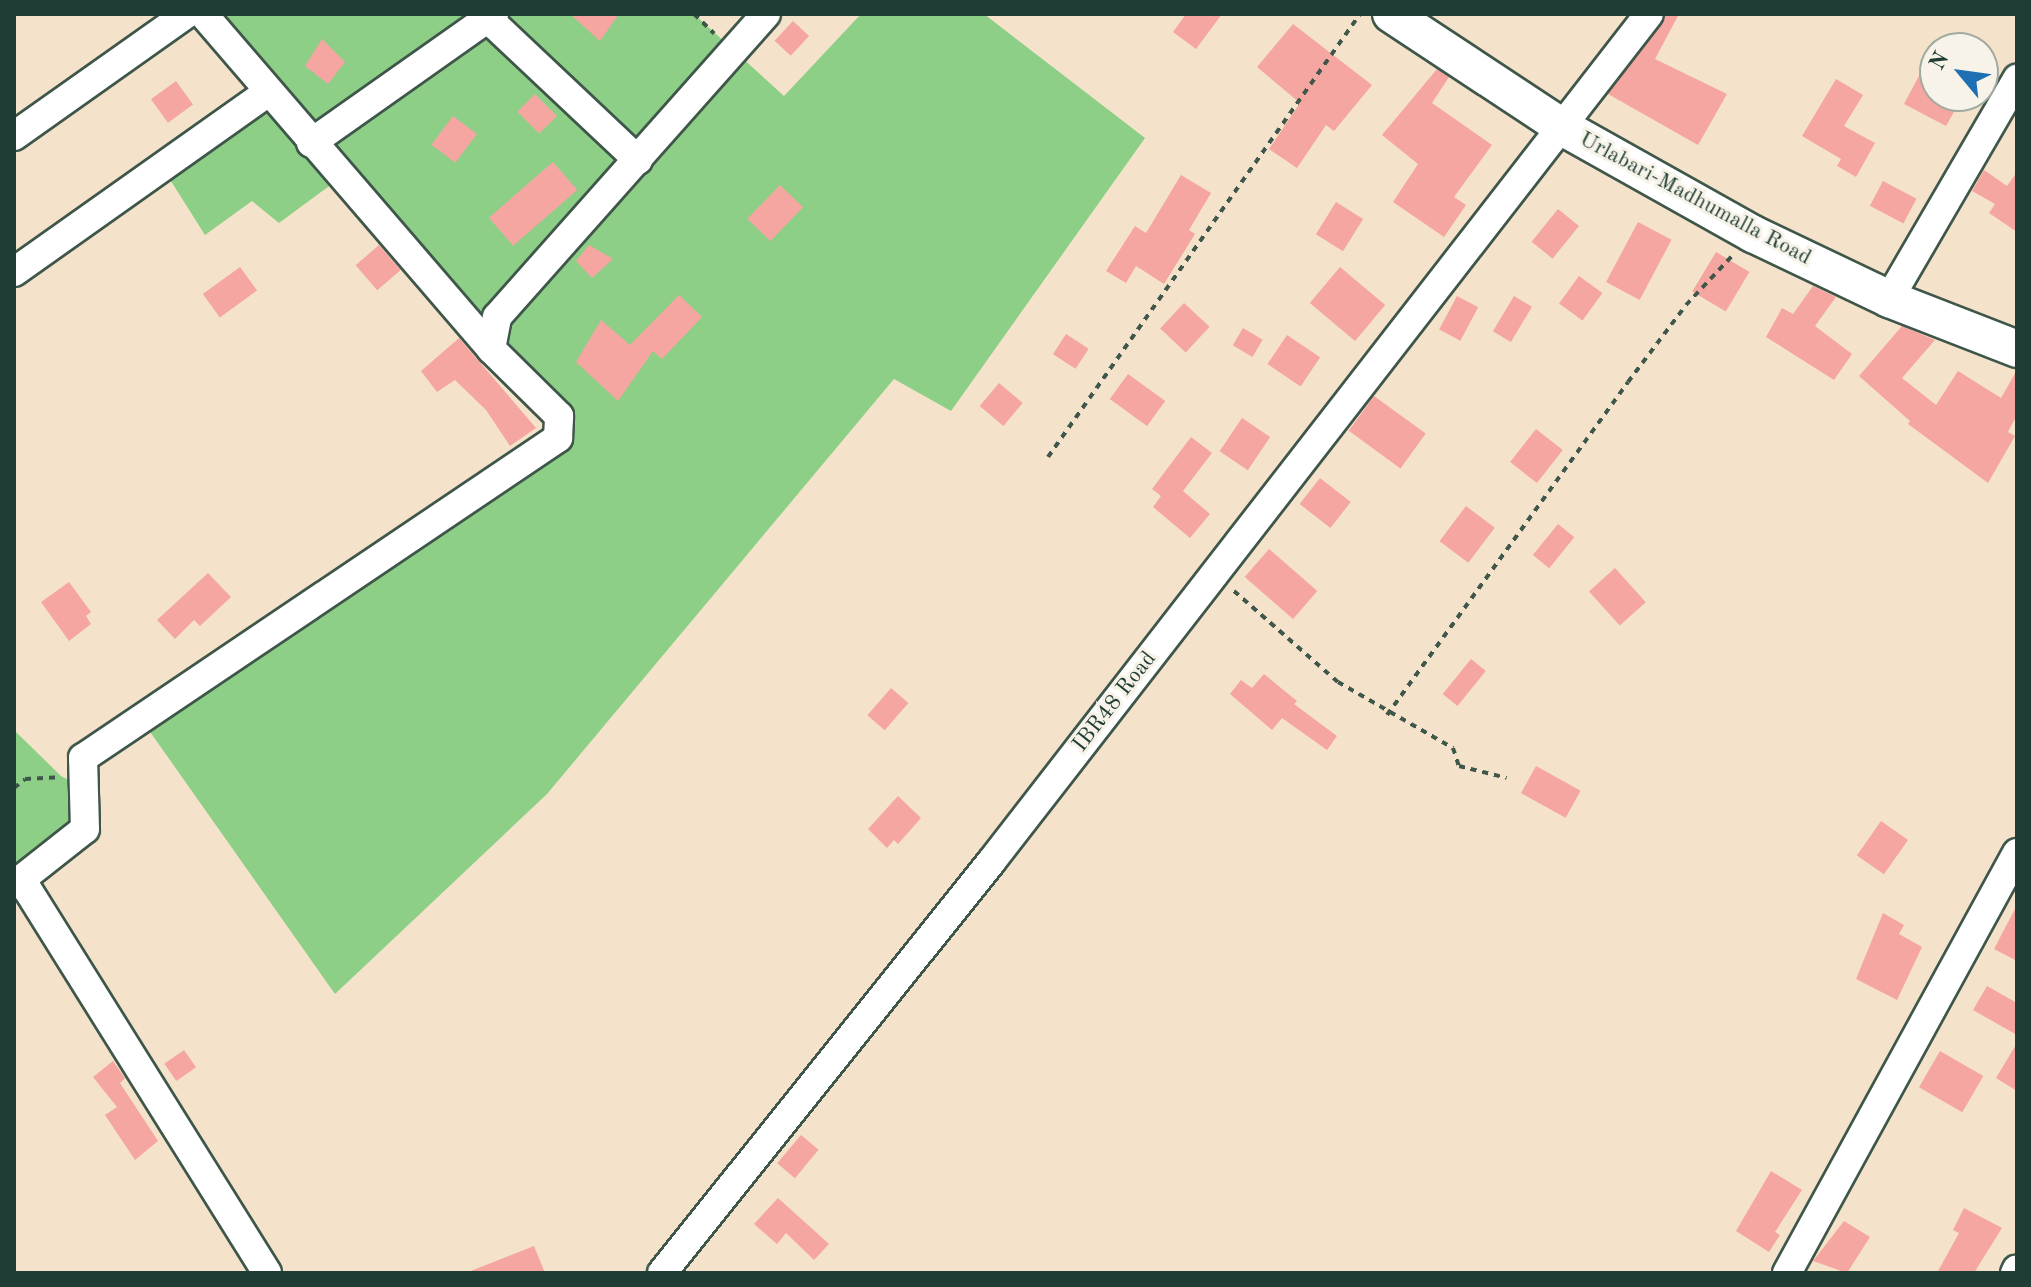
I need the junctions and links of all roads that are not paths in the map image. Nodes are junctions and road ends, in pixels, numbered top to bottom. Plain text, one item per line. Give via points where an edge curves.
1 (186, 14) edge
2 (203, 14) edge
3 (766, 14) edge
4 (1391, 14) edge
5 (1649, 14) edge
6 (488, 16) edge
7 (2017, 79) edge
8 (268, 92) junction
9 (1564, 128) junction
10 (14, 136) edge
11 (311, 143) junction
12 (638, 160) junction
13 (14, 272) edge
14 (1889, 299) junction
15 (491, 349) junction
16 (2017, 349) edge
17 (2017, 853) edge
18 (17, 882) edge
19 (267, 1273) edge
20 (662, 1273) edge
21 (1787, 1273) edge

1 - 10 street
2 - 8 street
3 - 12 street
4 - 9 main road, Urlabari-Madhumalla Road
5 - 9 street, IBR48 Road
6 - 11 street
6 - 12 street
7 - 14 street
8 - 11 street
8 - 13 street
9 - 14 main road, Urlabari-Madhumalla Road via 1753,234
9 - 20 street, IBR48 Road
11 - 15 street
12 - 15 street via 497,317
14 - 16 main road, Urlabari-Madhumalla Road
15 - 18 street via 559,416 558,438 83,758 85,829
17 - 21 street
18 - 19 street

